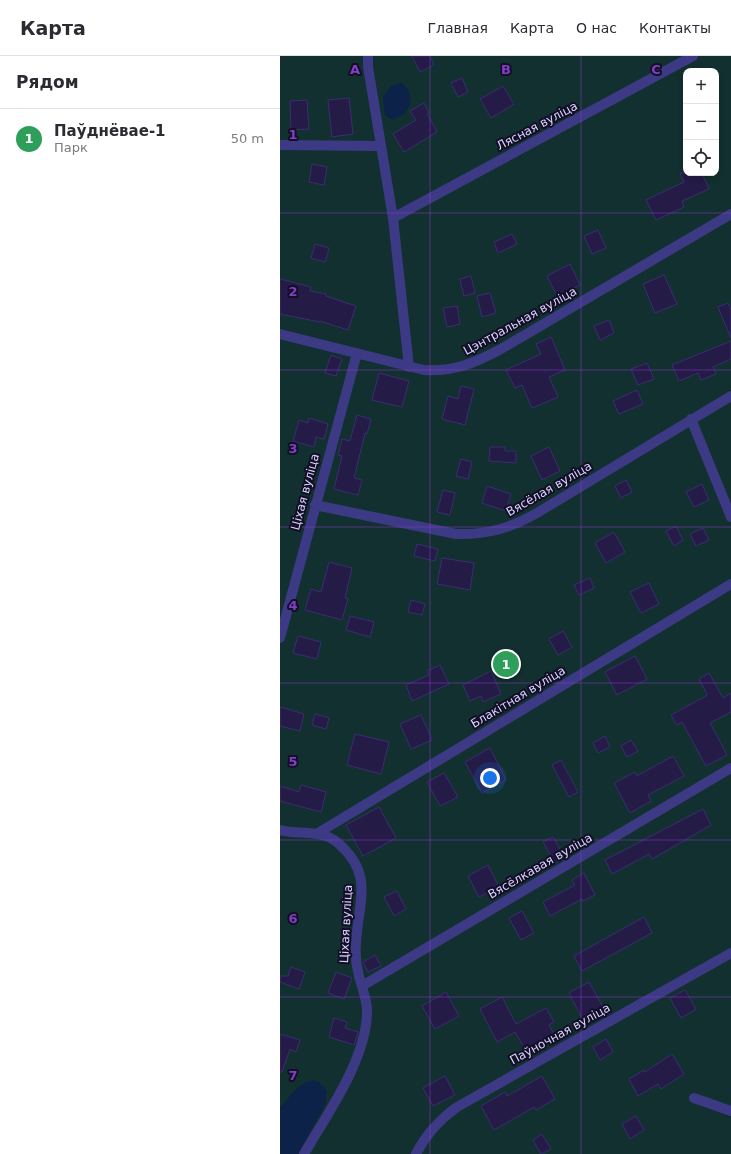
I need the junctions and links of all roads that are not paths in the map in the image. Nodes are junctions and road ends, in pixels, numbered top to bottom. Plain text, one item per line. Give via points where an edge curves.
1 (368, 56) edge
2 (693, 56) edge
3 (280, 145) edge
4 (380, 146) junction
5 (731, 214) edge
6 (393, 218) junction
7 (280, 334) edge
8 (357, 353) junction
9 (409, 367) junction
10 (731, 396) edge
11 (691, 419) junction
12 (315, 505) junction
13 (731, 517) edge
14 (731, 584) edge
15 (280, 638) edge
16 (731, 768) edge
17 (280, 830) edge
18 (318, 833) junction
19 (731, 953) edge
20 (362, 986) junction
21 (694, 1098) dead end
22 (731, 1112) edge
23 (304, 1154) edge
24 (416, 1154) edge

1 - 4 lane
2 - 6 lane, Лясная вуліца
3 - 4 lane
4 - 6 lane
5 - 9 lane, Цэнтральная вуліца via 485,358 455,369 439,371
6 - 9 lane
7 - 8 lane, Цэнтральная вуліца
8 - 9 lane, Цэнтральная вуліца
8 - 12 lane, Ціхая вуліца
10 - 11 lane, Вясёлая вуліца
11 - 12 lane, Вясёлая вуліца via 521,522 488,533 472,535 443,532
11 - 13 lane
12 - 15 lane, Ціхая вуліца
14 - 18 lane, Блакітная вуліца
16 - 20 lane, Вясёлкавая вуліца
17 - 18 lane, Ціхая вуліца via 296,834
18 - 20 lane, Ціхая вуліца via 331,838 342,847 351,858 361,879 363,892 356,951 357,969
19 - 24 lane, Паўночная вуліца via 457,1107 435,1125
20 - 23 lane, Ціхая вуліца via 367,1012 360,1045 342,1087
21 - 22 lane

